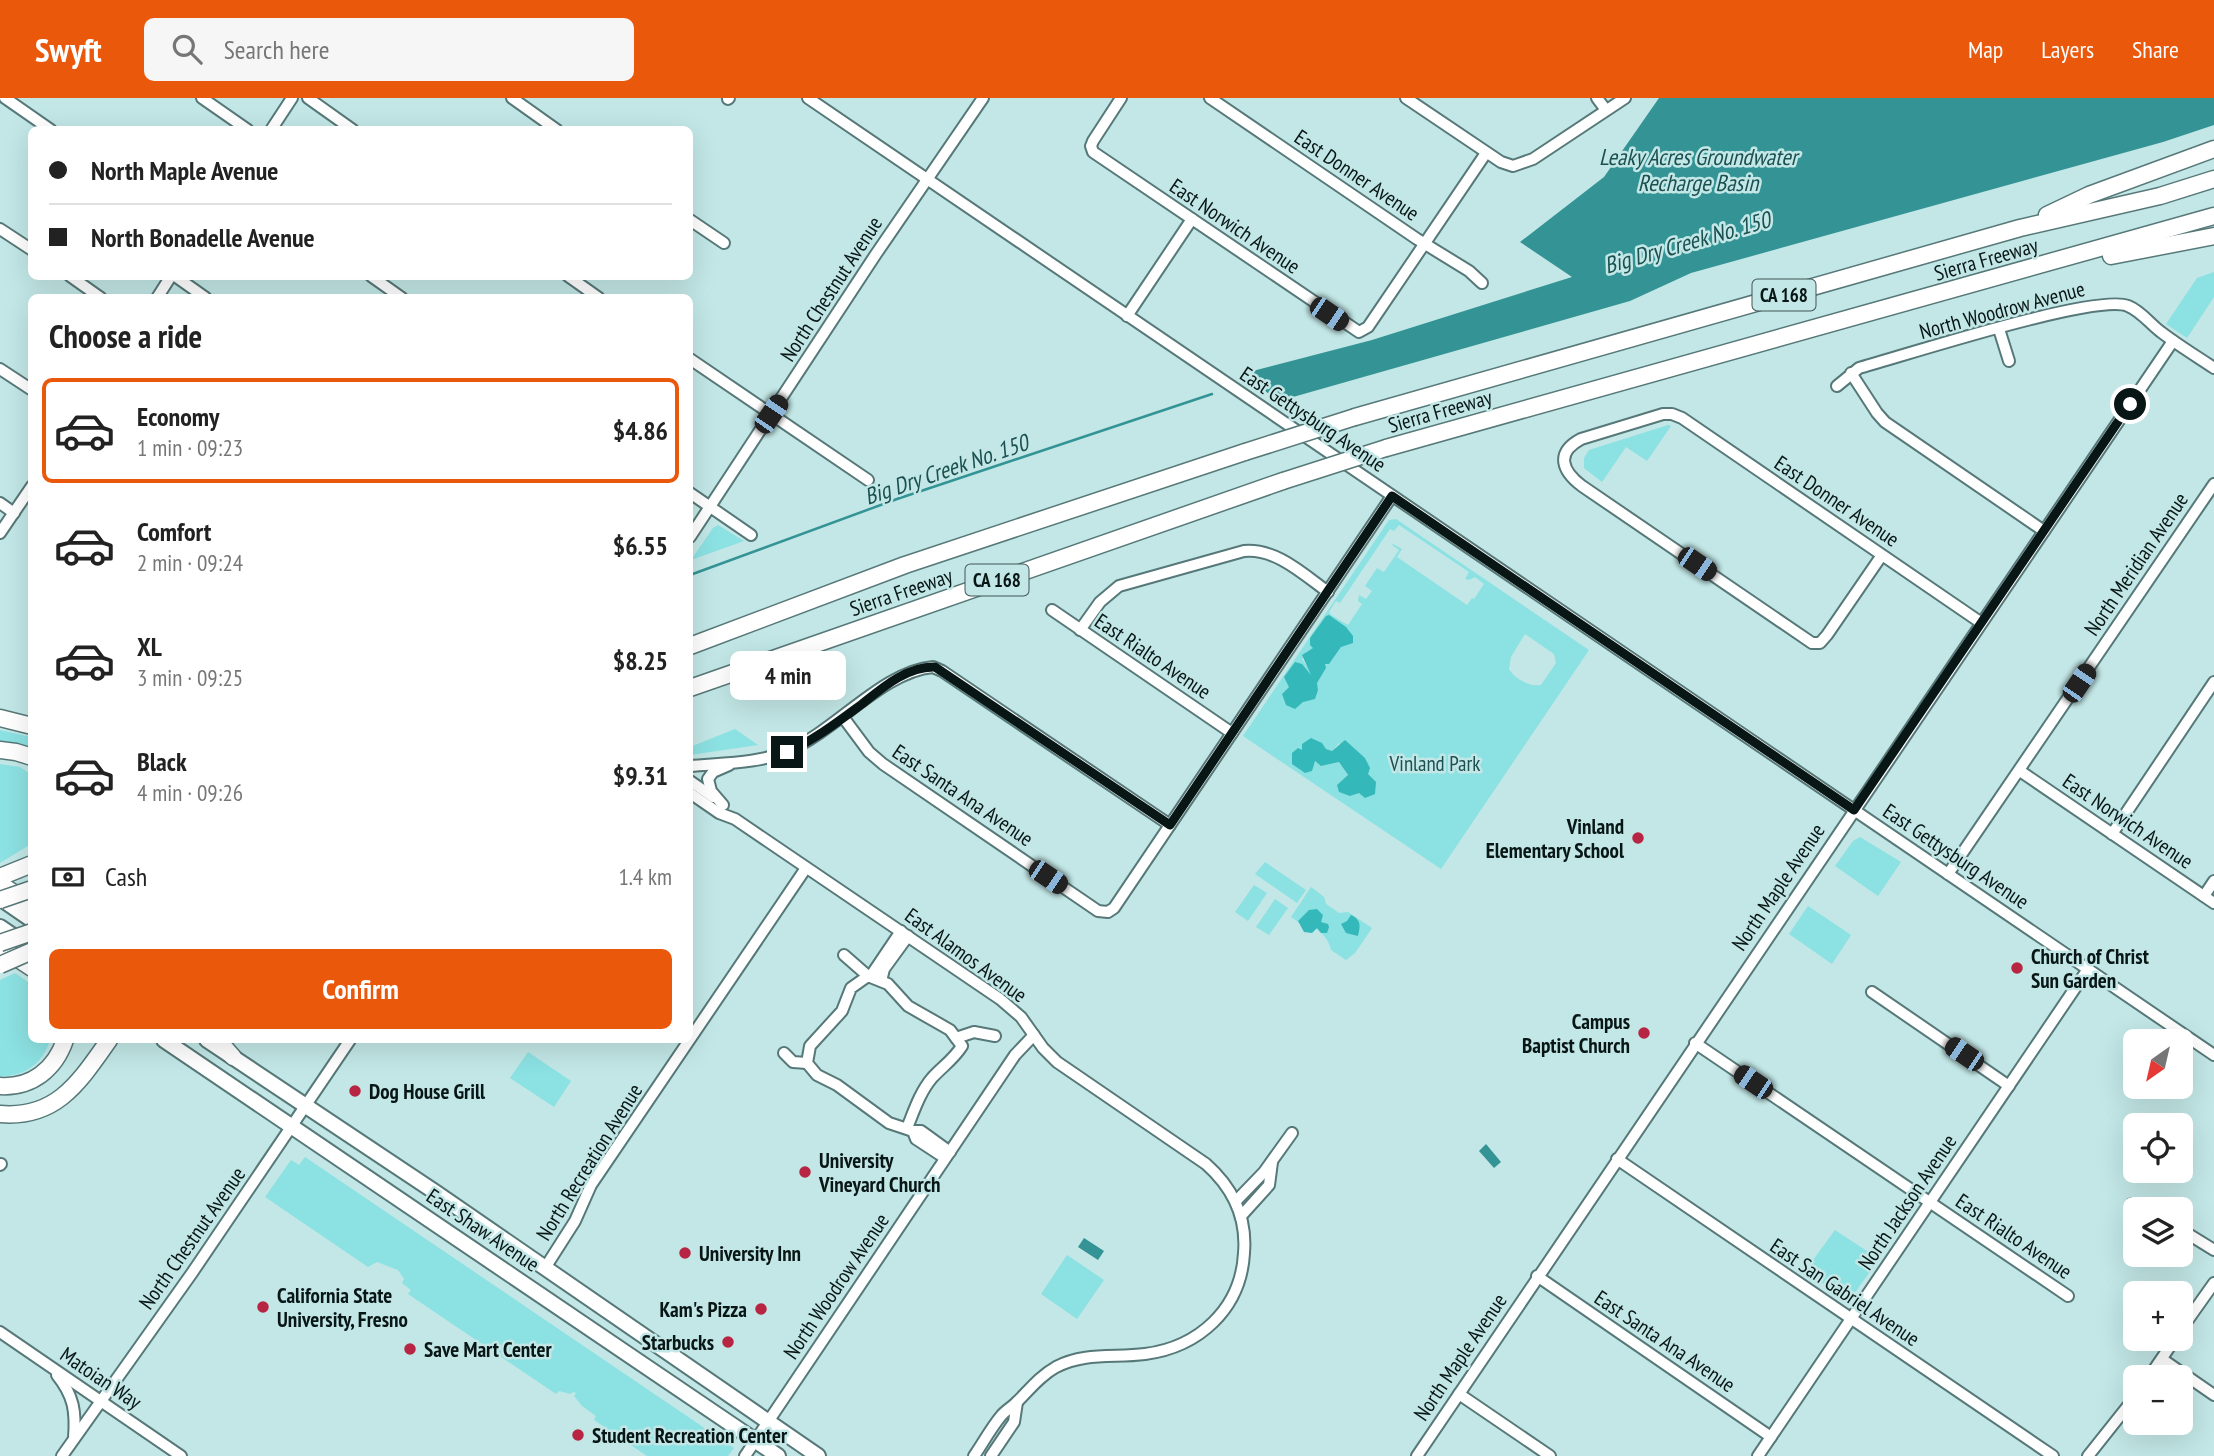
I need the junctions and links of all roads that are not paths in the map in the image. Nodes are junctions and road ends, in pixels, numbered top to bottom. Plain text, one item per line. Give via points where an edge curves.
1 (5, 98) edge
2 (202, 98) edge
3 (292, 98) edge
4 (308, 98) edge
5 (512, 98) edge
6 (808, 98) edge
7 (983, 98) edge
8 (1121, 98) edge
9 (1210, 98) edge
10 (1406, 98) edge
11 (1597, 98) edge
12 (1625, 98) edge
13 (1606, 110) junction
14 (45, 126) edge
15 (242, 126) edge
16 (274, 126) edge
17 (347, 126) edge
18 (552, 126) edge
19 (2214, 149) edge
20 (1486, 153) junction
21 (2214, 179) edge
22 (928, 180) junction
23 (2214, 216) edge
24 (1192, 219) junction
25 (693, 222) edge
26 (2020, 228) junction
27 (0, 229) edge
28 (2214, 236) edge
29 (724, 243) dead end
30 (1425, 243) junction
31 (28, 247) edge
32 (2077, 256) junction
33 (76, 280) edge
34 (179, 280) edge
35 (377, 280) edge
36 (574, 280) edge
37 (1482, 284) dead end
38 (95, 294) edge
39 (200, 294) edge
40 (397, 294) edge
41 (593, 294) edge
42 (1127, 316) junction
43 (1998, 329) junction
44 (2173, 341) junction
45 (693, 361) edge
46 (2008, 361) dead end
47 (2214, 368) edge
48 (0, 369) edge
49 (1851, 373) junction
50 (1837, 386) dead end
51 (28, 387) edge
52 (771, 414) junction
53 (868, 480) dead end
54 (2214, 484) edge
55 (28, 492) edge
56 (693, 495) edge
57 (1392, 496) junction
58 (0, 503) edge
59 (709, 507) junction
60 (14, 513) junction
61 (2045, 531) junction
62 (693, 532) edge
63 (0, 533) edge
64 (751, 535) dead end
65 (1882, 555) junction
66 (1328, 592) junction
67 (1052, 610) dead end
68 (1980, 622) junction
69 (1080, 630) junction
70 (693, 645) edge
71 (710, 680) junction
72 (2214, 682) edge
73 (693, 687) edge
74 (693, 699) edge
75 (843, 717) junction
76 (0, 718) edge
77 (28, 725) edge
78 (1232, 733) junction
79 (0, 750) edge
80 (28, 756) edge
81 (734, 763) junction
82 (693, 766) edge
83 (2020, 771) junction
84 (693, 783) edge
85 (693, 797) edge
86 (723, 805) junction
87 (1854, 810) junction
88 (735, 819) junction
89 (1170, 825) junction
90 (2112, 834) junction
91 (26, 866) edge
92 (806, 868) junction
93 (1948, 874) junction
94 (0, 877) edge
95 (2214, 881) edge
96 (0, 884) edge
97 (28, 890) edge
98 (2204, 896) junction
99 (0, 899) edge
100 (28, 902) edge
101 (2214, 903) edge
102 (28, 917) edge
103 (0, 928) edge
104 (905, 933) junction
105 (28, 934) edge
106 (0, 945) edge
107 (28, 947) edge
108 (28, 952) edge
109 (844, 955) dead end
110 (0, 965) edge
111 (28, 965) edge
112 (2088, 970) junction
113 (873, 978) junction
114 (1872, 992) dead end
115 (693, 1035) edge
116 (1034, 1035) junction
117 (995, 1036) dead end
118 (956, 1038) junction
119 (64, 1043) edge
120 (107, 1043) edge
121 (168, 1043) edge
122 (212, 1043) edge
123 (221, 1043) edge
124 (348, 1043) edge
125 (687, 1043) edge
126 (1695, 1043) junction
127 (784, 1054) dead end
128 (2214, 1055) edge
129 (233, 1057) junction
130 (807, 1063) junction
131 (0, 1086) edge
132 (2009, 1086) junction
133 (306, 1105) junction
134 (0, 1114) edge
135 (292, 1126) junction
136 (910, 1129) junction
137 (1292, 1133) dead end
138 (947, 1155) junction
139 (1617, 1159) junction
140 (1272, 1161) junction
141 (1236, 1201) junction
142 (1930, 1202) junction
143 (1241, 1215) junction
144 (2193, 1237) edge
145 (2214, 1250) edge
146 (545, 1268) junction
147 (1537, 1276) junction
148 (2214, 1283) edge
149 (2068, 1296) dead end
150 (2193, 1313) edge
151 (1851, 1319) junction
152 (0, 1332) edge
153 (2167, 1351) edge
154 (2162, 1359) junction
155 (2158, 1365) edge
156 (51, 1367) junction
157 (1459, 1394) junction
158 (2214, 1395) edge
159 (100, 1400) junction
160 (1017, 1402) junction
161 (2123, 1412) edge
162 (768, 1422) junction
163 (1771, 1437) junction
164 (74, 1440) junction
165 (755, 1441) junction
166 (62, 1456) edge
167 (181, 1456) edge
168 (745, 1456) edge
169 (778, 1456) edge
170 (818, 1456) edge
171 (974, 1456) edge
172 (990, 1456) edge
173 (1417, 1456) edge
174 (1550, 1456) edge
175 (1758, 1456) edge
176 (2053, 1456) edge
177 (2088, 1456) edge

1 - 14 street
2 - 15 street
3 - 16 street
4 - 17 street
5 - 18 street
6 - 22 street, East Gettysburg Avenue
7 - 22 street, North Chestnut Avenue
8 - 24 street, East Norwich Avenue via 1091,146 1094,154
9 - 30 street, East Donner Avenue
10 - 20 street
11 - 13 street
12 - 13 street
13 - 20 street via 1533,159 1513,166
19 - 26 highway via 2089,195
20 - 30 street
21 - 26 highway, Sierra Freeway / CA 168 via 2160,197
22 - 42 street, East Gettysburg Avenue
22 - 52 street, North Chestnut Avenue
23 - 32 highway, Sierra Freeway / CA 168
24 - 30 street, East Norwich Avenue via 1361,332
24 - 42 street
25 - 29 street
26 - 70 highway, Sierra Freeway / CA 168, bridge via 1355,417 905,565
27 - 31 street
28 - 32 highway via 2107,257
30 - 37 street, East Donner Avenue
32 - 71 highway, Sierra Freeway / CA 168, bridge via 1386,448
33 - 38 street
34 - 39 street
35 - 40 street
36 - 41 street
42 - 57 street, East Gettysburg Avenue
43 - 44 street, North Woodrow Avenue via 2110,303 2134,309
43 - 46 street
43 - 49 street, North Woodrow Avenue
44 - 47 street, North Woodrow Avenue
44 - 61 street, North Maple Avenue
45 - 52 street
48 - 51 street
49 - 50 street, North Woodrow Avenue
49 - 61 street via 1885,422
52 - 53 street
52 - 59 street, North Chestnut Avenue
54 - 83 street, North Meridian Avenue
55 - 60 street
56 - 59 street
57 - 66 street
57 - 87 street, East Gettysburg Avenue
58 - 60 street
59 - 62 street, North Chestnut Avenue
59 - 64 street
60 - 63 street
61 - 68 street, North Maple Avenue
65 - 65 street, East Donner Avenue via 1672,414 1581,439 1570,446 1564,458 1570,475 1582,486 1812,643 1820,643 1827,635
65 - 68 street, East Donner Avenue
66 - 69 street via 1272,555 1244,551 1119,586 1100,602
66 - 78 street
67 - 69 street, East Rialto Avenue
68 - 87 street, North Maple Avenue
69 - 78 street, East Rialto Avenue
71 - 73 highway, Sierra Freeway / CA 168
71 - 74 highway
72 - 90 street
75 - 81 street via 790,750
75 - 89 street via 884,685 935,667
75 - 89 street, East Santa Ana Avenue via 883,764 1098,911 1114,908
76 - 77 highway
78 - 89 street
79 - 80 highway
81 - 82 street
81 - 86 street via 709,777 712,791
83 - 90 street, East Norwich Avenue
83 - 93 street, North Meridian Avenue
84 - 86 street
85 - 88 street
86 - 88 street
87 - 93 street, East Gettysburg Avenue
87 - 126 street, North Maple Avenue
88 - 92 street, East Alamos Avenue
90 - 98 street, East Norwich Avenue
91 - 94 highway
92 - 104 street, East Alamos Avenue
92 - 115 street, North Recreation Avenue
93 - 112 street, East Gettysburg Avenue
95 - 98 street
96 - 100 highway
97 - 99 highway, bridge
98 - 101 street, East Norwich Avenue
99 - 102 main road
103 - 107 main road
104 - 113 street
104 - 116 street, East Alamos Avenue via 1000,999
105 - 106 highway, bridge
106 - 111 highway
108 - 110 highway, bridge
109 - 113 street
112 - 128 street, East Gettysburg Avenue
112 - 132 street, North Jackson Avenue
113 - 118 street via 888,984 908,1006
113 - 130 street via 851,988 842,1011 810,1046
114 - 132 street
116 - 138 street, North Woodrow Avenue via 1015,1055
116 - 141 street, East Alamos Avenue via 1053,1059 1199,1158
117 - 118 street via 974,1032
118 - 136 street via 962,1046 927,1086
119 - 131 highway via 42,1075 19,1086
120 - 134 highway via 81,1079 56,1102 34,1112
121 - 135 main road, East Shaw Avenue
122 - 129 main road, East Shaw Avenue
123 - 129 highway
124 - 133 street, North Chestnut Avenue
125 - 146 street, North Recreation Avenue via 591,1185
126 - 139 street, North Maple Avenue
126 - 142 street, East Rialto Avenue
127 - 130 street via 793,1062
129 - 133 main road, East Shaw Avenue
130 - 136 street via 817,1075 889,1123
132 - 142 street, North Jackson Avenue
133 - 135 street, North Chestnut Avenue
133 - 146 main road, East Shaw Avenue
135 - 159 street, North Chestnut Avenue
135 - 165 main road, East Shaw Avenue
136 - 138 street via 916,1139
137 - 140 street
138 - 162 street, North Woodrow Avenue
139 - 147 street, North Maple Avenue
139 - 151 street, East San Gabriel Avenue
140 - 141 street
140 - 143 street via 1269,1185
141 - 143 street, East Alamos Avenue
142 - 149 street, East Rialto Avenue
142 - 151 street, North Jackson Avenue
143 - 160 street, East Alamos Avenue via 1245,1241 1240,1279 1229,1304 1210,1326 1181,1345 1160,1351 1068,1362 1039,1379
144 - 145 street
146 - 162 main road, East Shaw Avenue
147 - 157 street, North Maple Avenue
147 - 163 street, East Santa Ana Avenue
148 - 150 street
151 - 163 street, North Jackson Avenue
151 - 176 street, East San Gabriel Avenue
152 - 156 street, Matoian Way
153 - 154 street
154 - 155 street
154 - 158 street
156 - 159 street, Matoian Way
156 - 164 street via 74,1404
157 - 173 street, North Maple Avenue
157 - 174 street
159 - 164 street, North Chestnut Avenue
159 - 167 street, Matoian Way
160 - 171 street, East Alamos Avenue via 1002,1415
160 - 172 street via 1014,1422
161 - 177 street
162 - 165 street, North Woodrow Avenue
162 - 170 main road, East Shaw Avenue
163 - 175 street, North Jackson Avenue
164 - 166 street, North Chestnut Avenue
165 - 168 street, North Woodrow Avenue
165 - 169 main road, East Shaw Avenue

